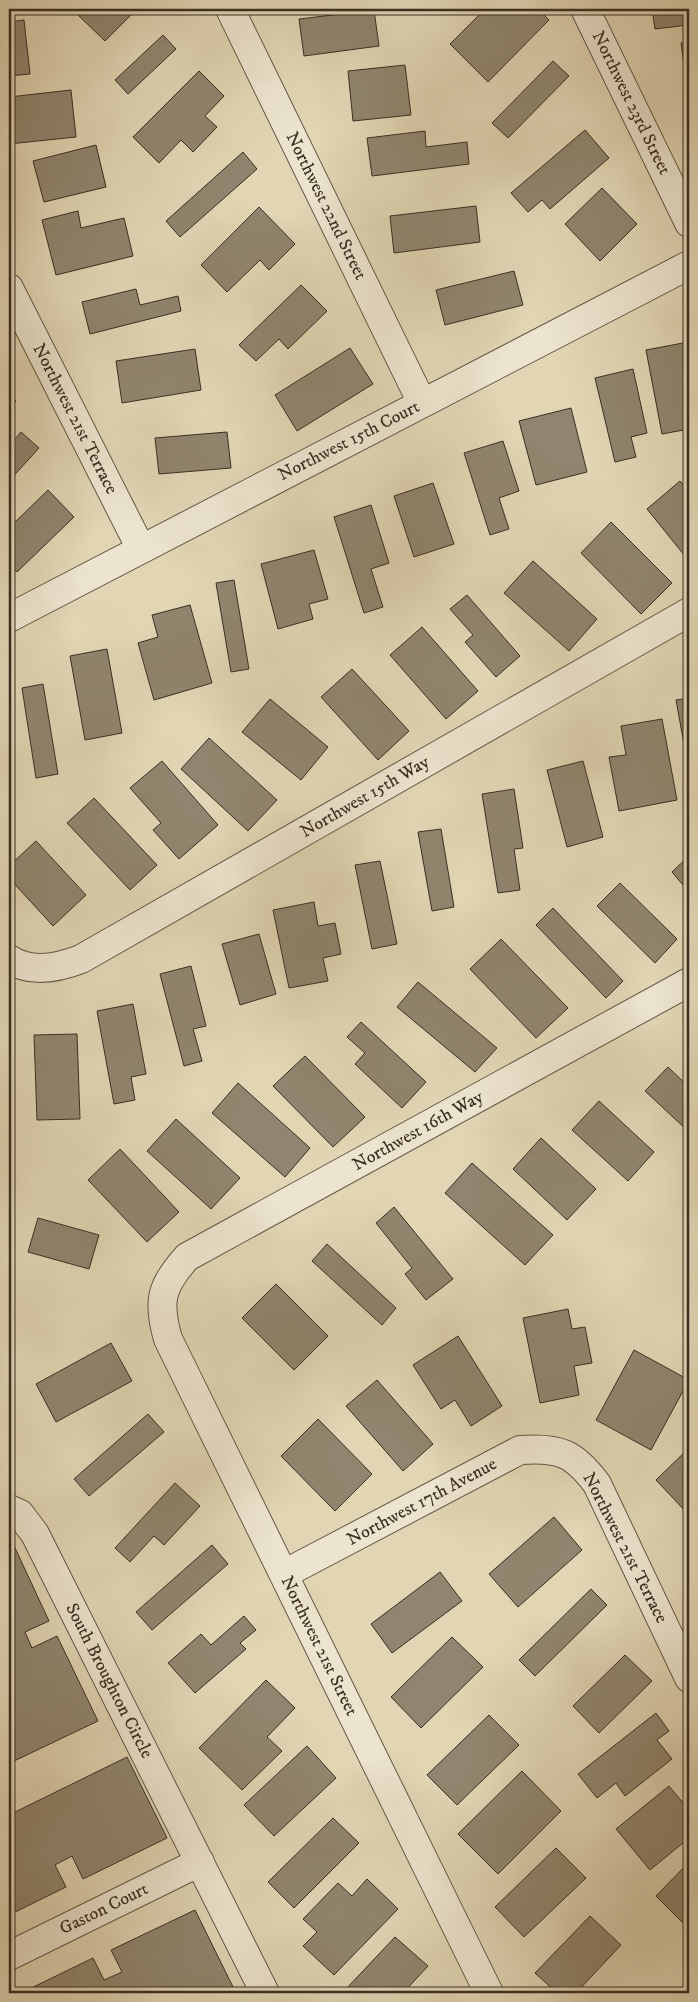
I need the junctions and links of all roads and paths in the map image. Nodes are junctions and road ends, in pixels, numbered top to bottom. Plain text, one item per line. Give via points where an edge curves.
1 (230, 9) edge
2 (585, 9) edge
3 (689, 224) edge
4 (689, 264) edge
5 (9, 288) edge
6 (422, 403) junction
7 (141, 549) junction
8 (689, 612) edge
9 (9, 618) edge
10 (9, 959) edge
11 (689, 982) edge
12 (163, 1295) joint
13 (564, 1454) joint
14 (9, 1509) edge
15 (284, 1574) junction
16 (689, 1678) edge
17 (200, 1862) junction
18 (9, 1956) edge
19 (265, 1993) edge
20 (489, 1993) edge

1 - 6 street, Northwest 22nd Street
2 - 3 street, Northwest 23rd Street
4 - 6 street, Northwest 15th Court
5 - 7 street, Northwest 21st Terrace
6 - 7 street, Northwest 15th Court
7 - 9 street, Northwest 15th Court
8 - 10 street, Northwest 15th Way via 81,959 60,967 36,969
11 - 12 street, Northwest 16th Way via 188,1257 172,1274
12 - 15 street, Northwest 21st Street via 162,1317 168,1339
13 - 15 street, Northwest 17th Avenue via 542,1448 520,1450
13 - 16 street, Northwest 21st Terrace via 583,1466 597,1484
14 - 17 street, South Broughton Circle via 20,1514 35,1534
15 - 20 street, Northwest 21st Street
17 - 18 street, Gaston Court
17 - 19 street, South Broughton Circle

